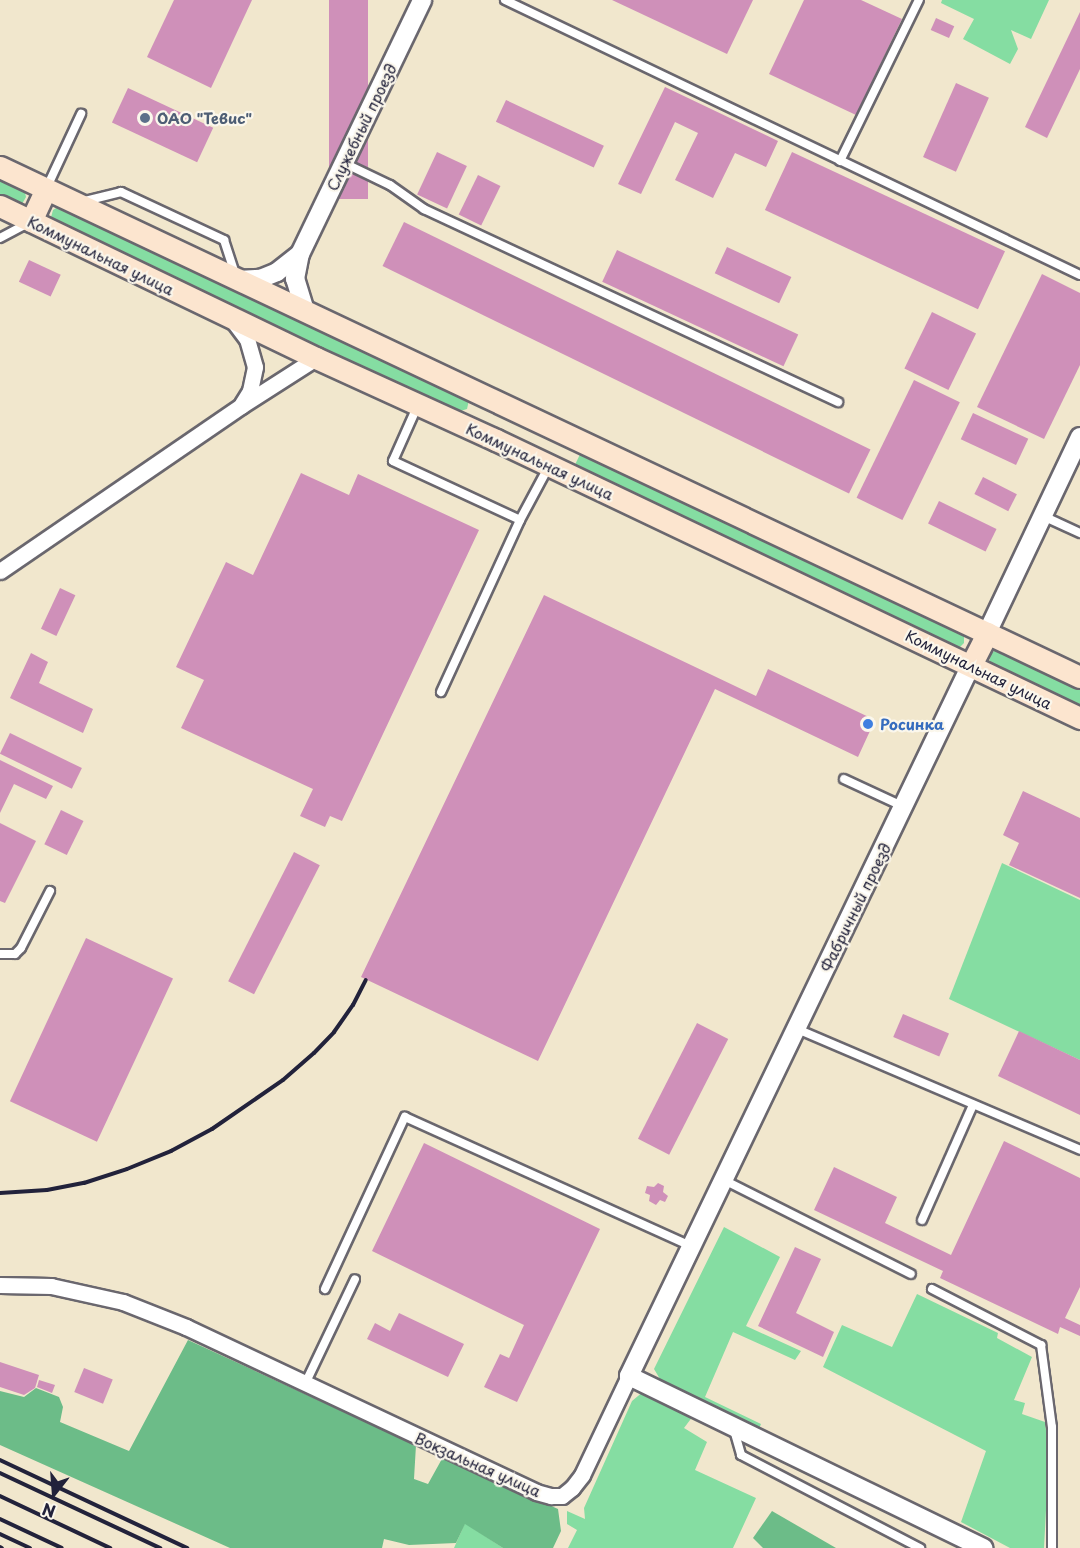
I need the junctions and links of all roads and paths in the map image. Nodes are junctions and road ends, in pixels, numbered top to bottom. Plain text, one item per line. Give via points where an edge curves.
1 (422, 0) edge
2 (505, 0) edge
3 (920, 0) edge
4 (81, 114) dead end
5 (840, 161) junction
6 (344, 163) junction
7 (0, 167) edge
8 (46, 189) junction
9 (77, 203) junction
10 (0, 206) edge
11 (31, 221) junction
12 (0, 238) edge
13 (300, 255) junction
14 (1080, 276) edge
15 (238, 280) junction
16 (305, 311) junction
17 (229, 316) junction
18 (316, 358) junction
19 (471, 389) junction
20 (838, 402) dead end
21 (418, 405) junction
22 (241, 406) junction
23 (514, 408) junction
24 (456, 422) junction
25 (1080, 437) edge
26 (496, 440) junction
27 (549, 465) junction
28 (1043, 516) junction
29 (520, 520) junction
30 (1080, 533) edge
31 (0, 571) edge
32 (987, 633) junction
33 (972, 665) junction
34 (1080, 677) edge
35 (441, 692) dead end
36 (1080, 717) edge
37 (844, 779) dead end
38 (904, 806) junction
39 (50, 891) dead end
40 (0, 954) edge
41 (797, 1029) junction
42 (973, 1105) junction
43 (1080, 1150) edge
44 (724, 1180) junction
45 (922, 1220) dead end
46 (692, 1247) junction
47 (911, 1274) dead end
48 (355, 1279) dead end
49 (0, 1285) edge
50 (326, 1289) dead end
51 (932, 1289) dead end
52 (629, 1376) junction
53 (305, 1384) junction
54 (732, 1425) junction
55 (978, 1547) edge
56 (920, 1548) edge
57 (1052, 1548) edge

1 - 6 street, Служебный проезд
2 - 5 lane
3 - 5 lane
4 - 8 lane
5 - 14 lane
6 - 13 street, Служебный проезд
6 - 20 lane via 390,185 424,209
7 - 8 main road
8 - 9 main road
8 - 11 main road
9 - 15 main road
9 - 15 lane via 121,192 224,240
10 - 11 main road, Коммунальная улица
11 - 12 lane
11 - 17 main road, Коммунальная улица
13 - 15 street via 268,276
13 - 16 street, Служебный проезд via 295,279
15 - 16 main road
16 - 19 main road
17 - 18 main road, Коммунальная улица
17 - 22 street via 247,339 255,367 250,391
18 - 21 main road, Коммунальная улица
18 - 22 street
19 - 23 main road
19 - 24 main road via 476,405 471,415
21 - 24 main road, Коммунальная улица
21 - 29 lane via 393,461
22 - 31 street
23 - 26 main road via 501,410 491,419
23 - 32 main road
24 - 26 main road, Коммунальная улица
25 - 28 street, Фабричный проезд
26 - 27 main road, Коммунальная улица
27 - 29 lane
27 - 33 main road, Коммунальная улица
28 - 30 lane
28 - 32 street, Фабричный проезд
29 - 35 lane
32 - 33 main road, Фабричный проезд
32 - 34 main road
33 - 36 main road, Коммунальная улица
33 - 38 street, Фабричный проезд
37 - 38 lane
38 - 41 street, Фабричный проезд
39 - 40 lane via 21,948 15,954
41 - 42 lane
41 - 44 street, Фабричный проезд
42 - 43 lane
42 - 45 lane
44 - 46 street, Фабричный проезд
44 - 47 lane
46 - 50 lane via 405,1117
46 - 52 street, Фабричный проезд
48 - 53 lane
49 - 53 street, Вокзальная улица via 51,1286 123,1302 186,1327
51 - 57 lane via 1041,1345 1052,1427
52 - 53 street, Вокзальная улица via 582,1475 562,1496 536,1492
52 - 54 street
54 - 55 street
54 - 56 lane via 741,1455

